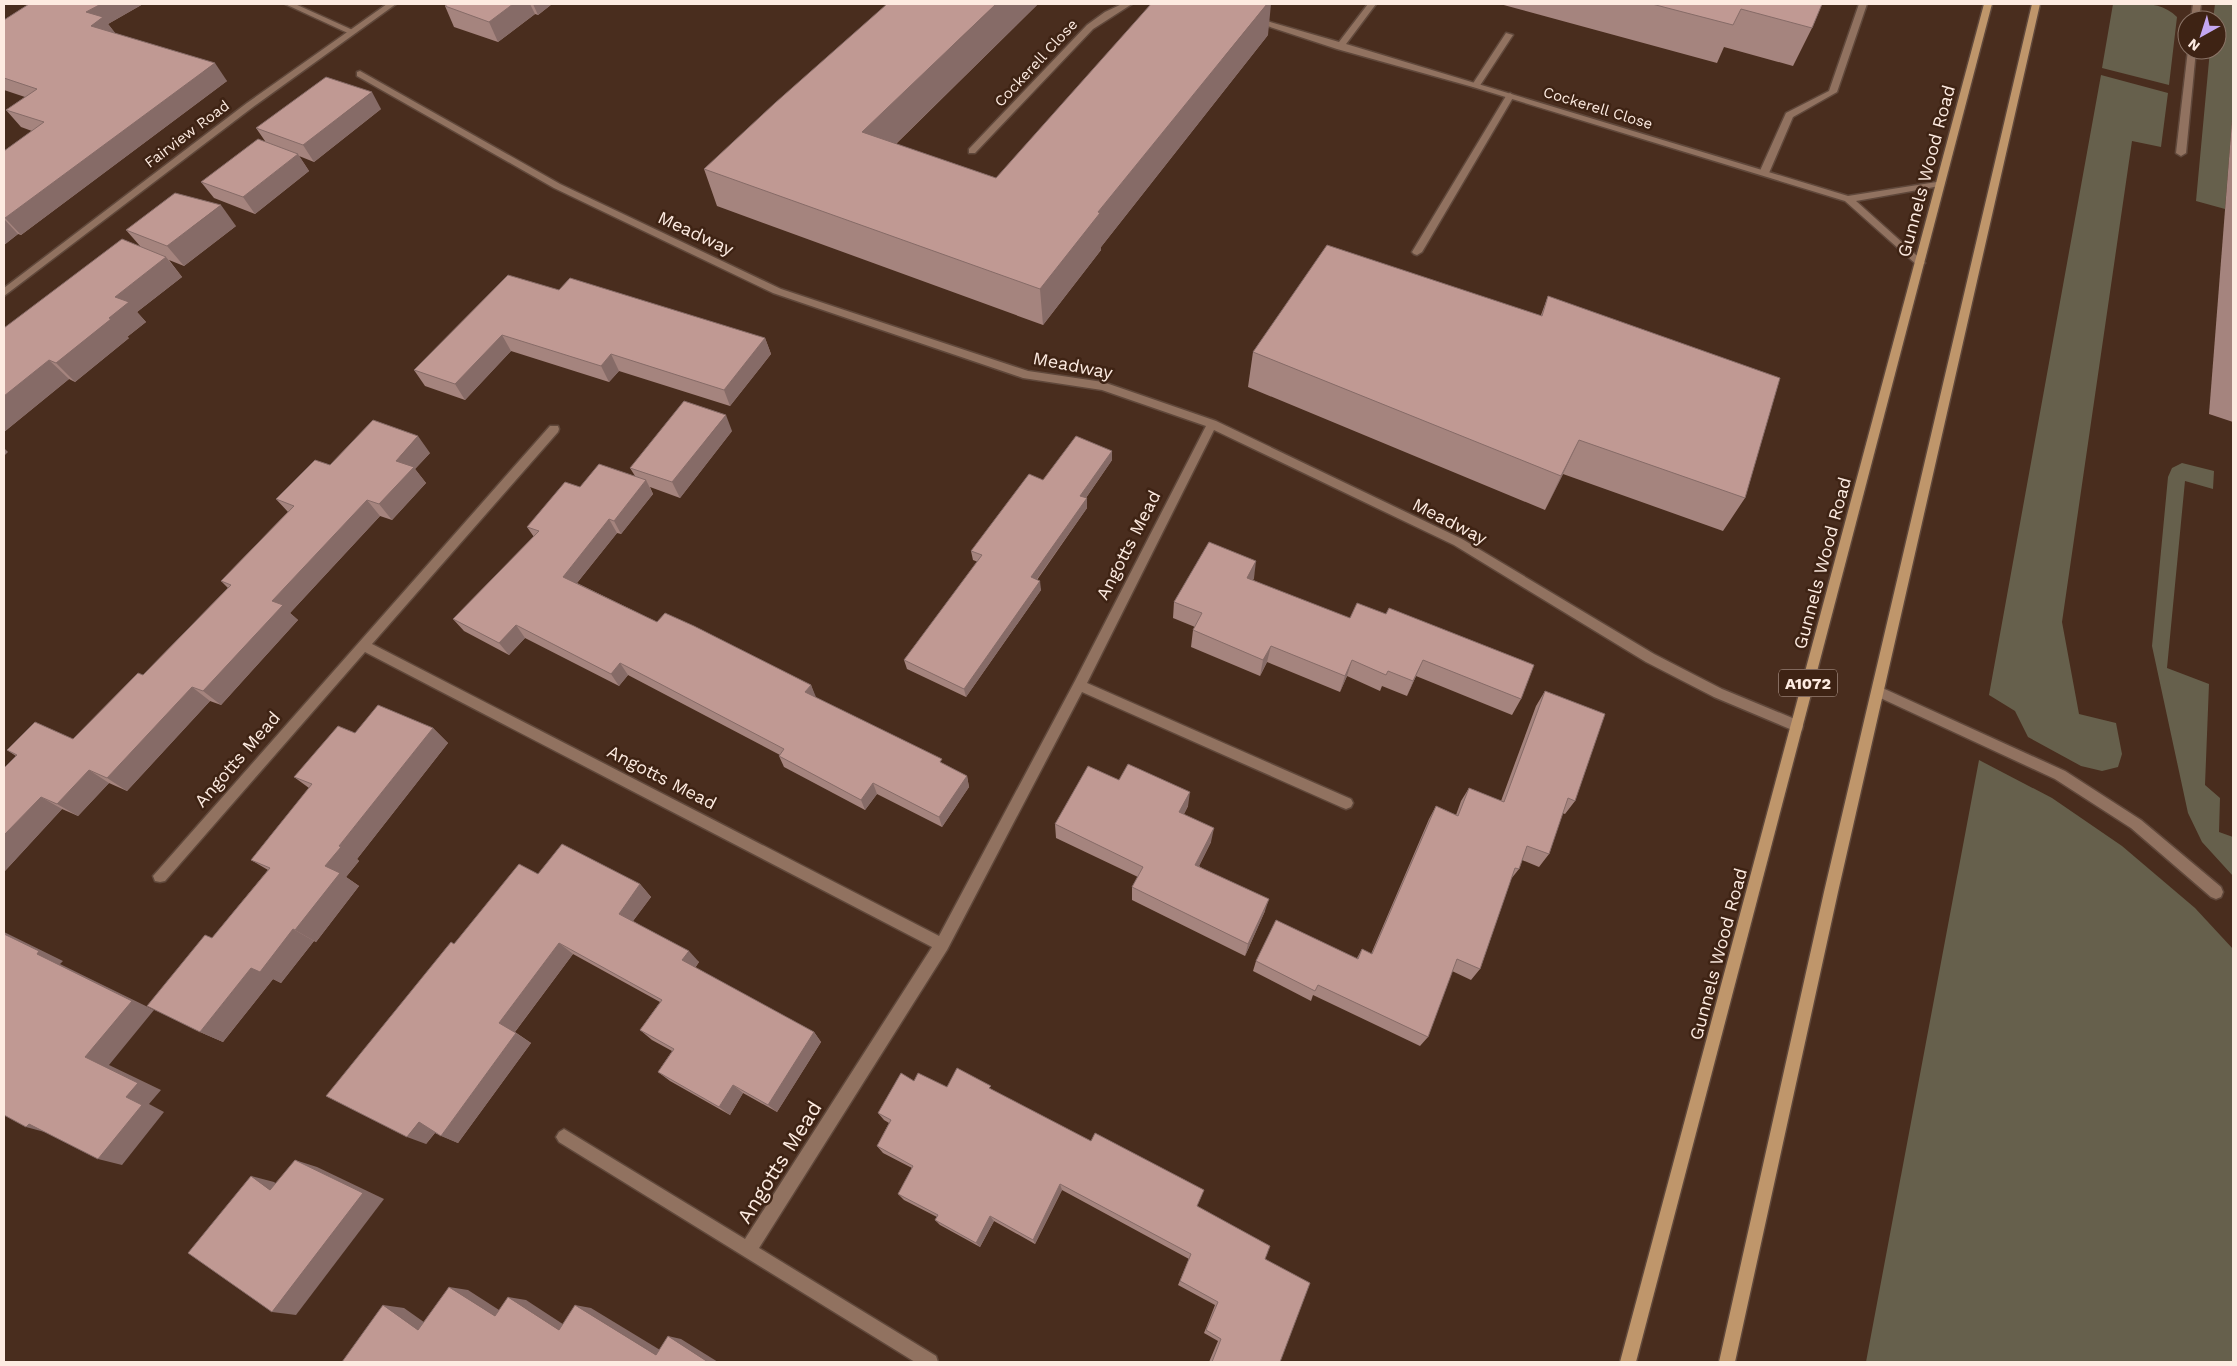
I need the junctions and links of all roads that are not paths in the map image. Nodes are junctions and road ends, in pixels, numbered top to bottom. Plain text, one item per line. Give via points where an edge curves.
1 (290, 4) edge
2 (392, 4) edge
3 (1128, 4) edge
4 (1372, 4) edge
5 (1864, 4) edge
6 (1988, 4) edge
7 (2036, 4) edge
8 (1246, 18) edge
9 (353, 32) junction
10 (1509, 35) dead end
11 (1340, 46) junction
12 (2191, 60) edge
13 (360, 74) dead end
14 (1476, 85) junction
15 (1510, 96) junction
16 (972, 151) dead end
17 (2181, 153) dead end
18 (1764, 173) junction
19 (1940, 184) junction
20 (1848, 199) junction
21 (1418, 252) dead end
22 (1920, 263) junction
23 (4, 293) edge
24 (1212, 424) junction
25 (554, 429) dead end
26 (364, 645) junction
27 (1079, 685) junction
28 (1878, 691) junction
29 (1797, 726) junction
30 (1346, 803) dead end
31 (160, 876) dead end
32 (2216, 892) dead end
33 (942, 945) junction
34 (564, 1137) dead end
35 (748, 1250) junction
36 (930, 1362) edge
37 (1628, 1362) edge
38 (1727, 1362) edge

1 - 9 street
2 - 9 street, Fairview Road
3 - 16 street, Cockerell Close via 1090,27
4 - 11 street
5 - 18 street via 1833,92 1789,115
6 - 19 main road, Gunnels Wood Road / A1072
7 - 28 main road
8 - 11 street, Cockerell Close
9 - 23 street, Fairview Road via 250,105
10 - 14 street
11 - 14 street, Cockerell Close
12 - 17 street
13 - 24 street, Meadway via 557,186 777,290 1026,375 1104,386
14 - 15 street, Cockerell Close
15 - 18 street, Cockerell Close
15 - 21 street
18 - 20 street, Cockerell Close
19 - 20 street, Cockerell Close
19 - 22 main road, Gunnels Wood Road / A1072
20 - 22 street, Cockerell Close
22 - 29 main road, Gunnels Wood Road / A1072
24 - 27 street, Angotts Mead
24 - 29 street, Meadway via 1458,542 1650,658 1718,694
25 - 26 street, Angotts Mead
26 - 31 street, Angotts Mead
26 - 33 street, Angotts Mead
27 - 30 street
27 - 33 street, Angotts Mead
28 - 32 street via 2060,776 2136,824
28 - 38 main road
29 - 37 main road, Gunnels Wood Road / A1072
33 - 35 street, Angotts Mead
34 - 35 street, Angotts Mead
35 - 36 street, Angotts Mead

